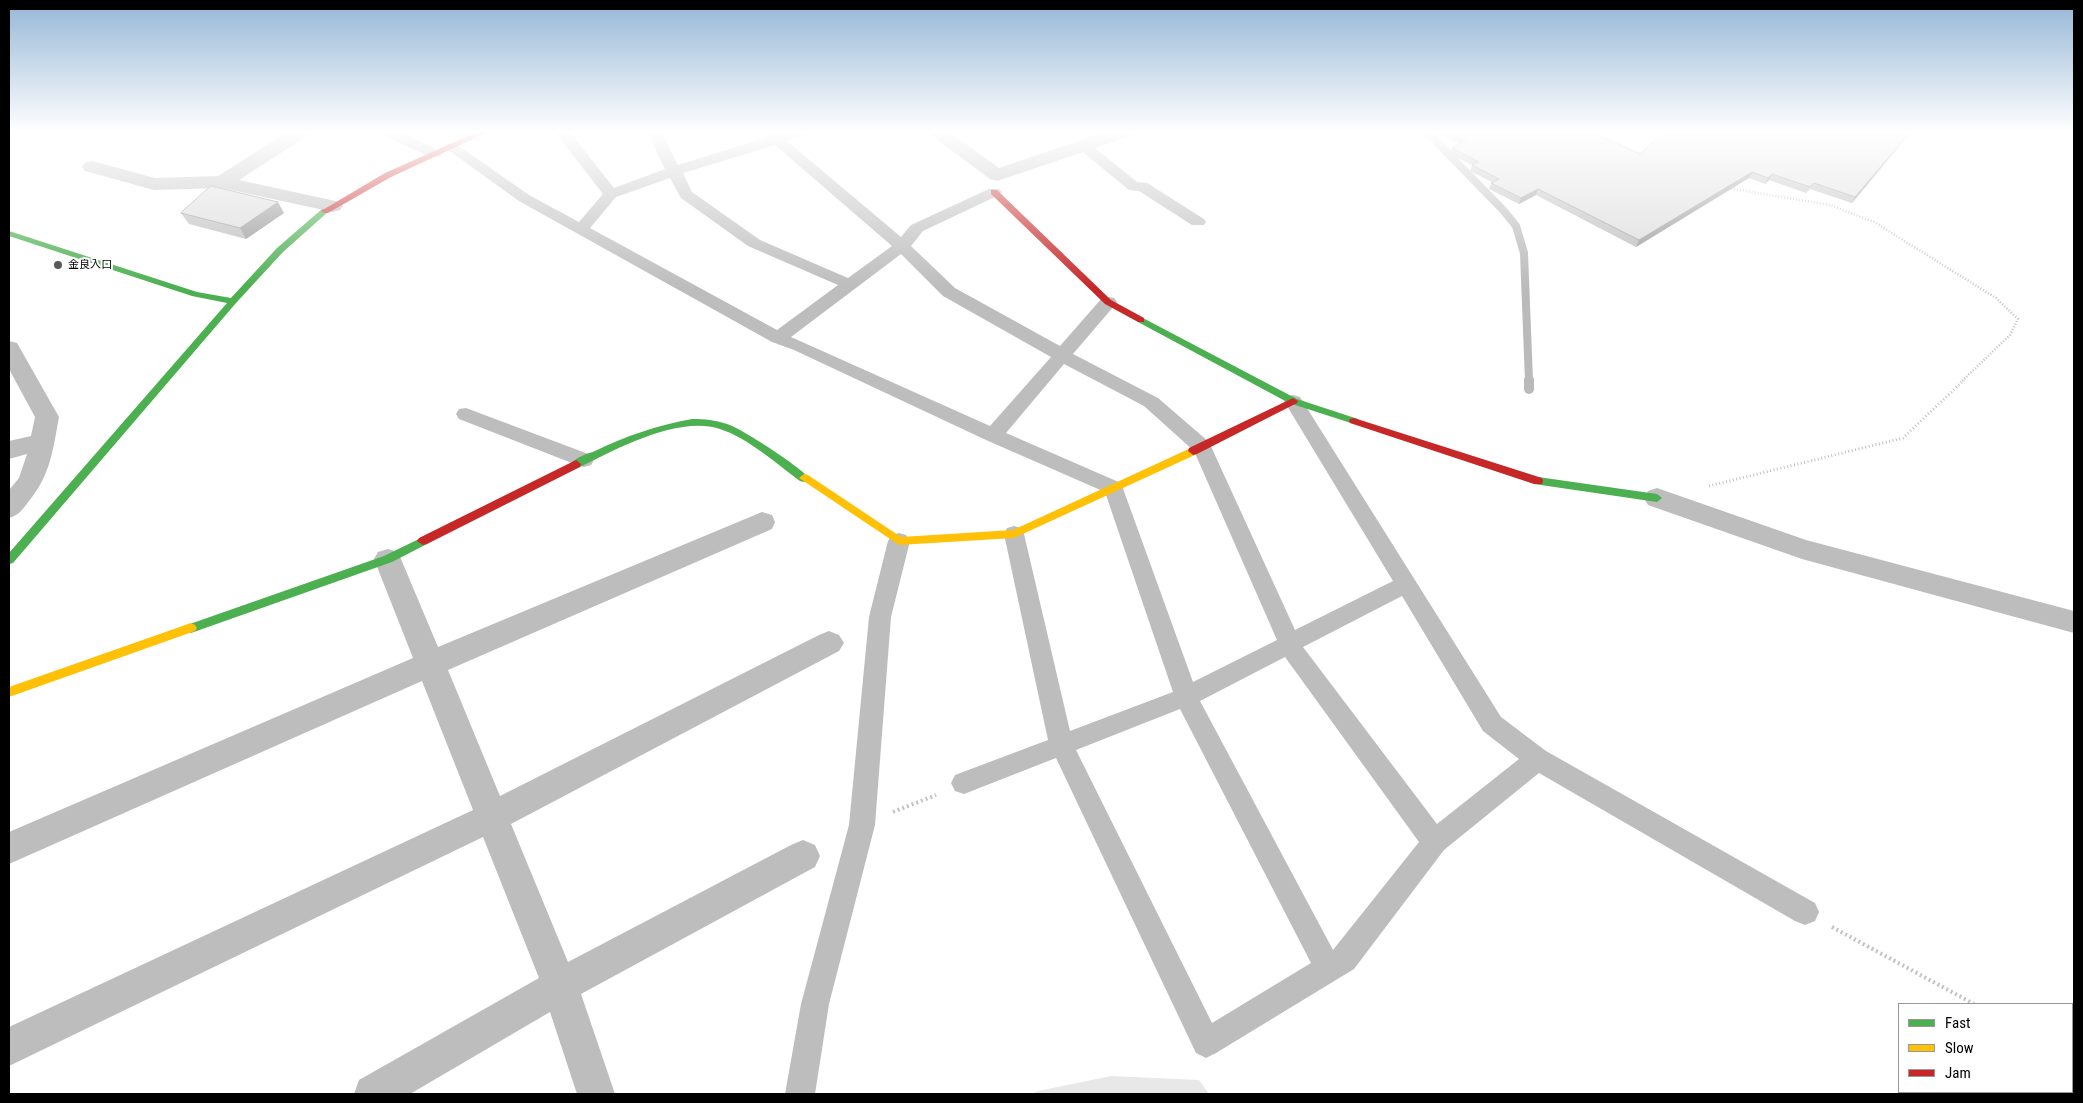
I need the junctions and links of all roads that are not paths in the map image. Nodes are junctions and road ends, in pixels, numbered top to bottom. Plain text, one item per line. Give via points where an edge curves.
1 (152, 183) edge
2 (172, 183) edge
3 (229, 183) edge
4 (372, 183) edge
5 (503, 183) edge
6 (603, 183) edge
7 (640, 183) edge
8 (681, 183) edge
9 (830, 183) edge
10 (1130, 183) edge
11 (996, 184) joint
12 (611, 194) junction
13 (332, 206) junction
14 (1198, 222) dead end
15 (580, 230) junction
16 (9, 233) edge
17 (902, 246) junction
18 (851, 285) junction
19 (233, 301) junction
20 (1108, 302) junction
21 (778, 338) junction
22 (9, 348) edge
23 (1063, 356) junction
24 (1294, 401) junction
25 (466, 414) dead end
26 (993, 435) junction
27 (42, 442) junction
28 (1202, 448) junction
29 (9, 450) edge
30 (584, 460) junction
31 (1114, 488) junction
32 (1657, 498) joint
33 (9, 508) edge
34 (762, 522) dead end
35 (1014, 534) junction
36 (899, 541) junction
37 (388, 559) junction
38 (9, 560) edge
39 (1406, 584) junction
40 (2074, 622) edge
41 (829, 643) dead end
42 (1289, 643) junction
43 (430, 664) junction
44 (9, 692) edge
45 (1186, 697) junction
46 (1061, 744) junction
47 (1537, 760) junction
48 (964, 783) dead end
49 (492, 816) junction
50 (1435, 842) junction
51 (9, 848) edge
52 (803, 856) dead end
53 (1805, 912) road end
54 (1328, 968) junction
55 (560, 986) junction
56 (9, 1047) edge
57 (373, 1094) edge
58 (596, 1094) edge
59 (800, 1094) edge

1 - 2 street
3 - 13 street
4 - 13 street
5 - 15 lane
6 - 12 lane
7 - 12 lane
8 - 18 lane via 686,194 754,243
9 - 17 lane
10 - 14 lane via 1134,187 1142,186
11 - 17 lane via 917,228
11 - 20 street
12 - 15 lane
13 - 19 street via 270,260
15 - 21 lane
16 - 19 street via 196,294
17 - 18 lane
17 - 23 lane via 949,292
18 - 21 lane
19 - 38 street
20 - 23 lane
20 - 24 street
21 - 26 lane
22 - 27 street via 47,417
23 - 26 lane
23 - 28 lane via 1151,402
24 - 28 street
24 - 32 street via 1533,480
24 - 39 lane
25 - 30 lane
26 - 31 lane
27 - 29 street
27 - 33 street via 30,482
28 - 31 street
28 - 42 lane
30 - 36 street via 654,431 688,422 725,426
30 - 37 street
31 - 35 street
31 - 45 lane
32 - 40 street via 1802,549
34 - 43 street
35 - 36 street
35 - 46 lane
36 - 59 lane via 880,617 862,825 815,1004
37 - 43 street
37 - 44 street
39 - 42 lane
39 - 47 lane via 1492,724
41 - 49 street
42 - 45 lane
42 - 50 lane via 1296,657
43 - 49 street
43 - 51 street
45 - 46 lane
45 - 54 lane
46 - 48 lane
46 - 54 lane via 1206,1043
47 - 50 lane
47 - 53 lane
49 - 55 street
49 - 56 street
50 - 54 lane via 1344,959
52 - 55 street
55 - 57 street
55 - 58 street

